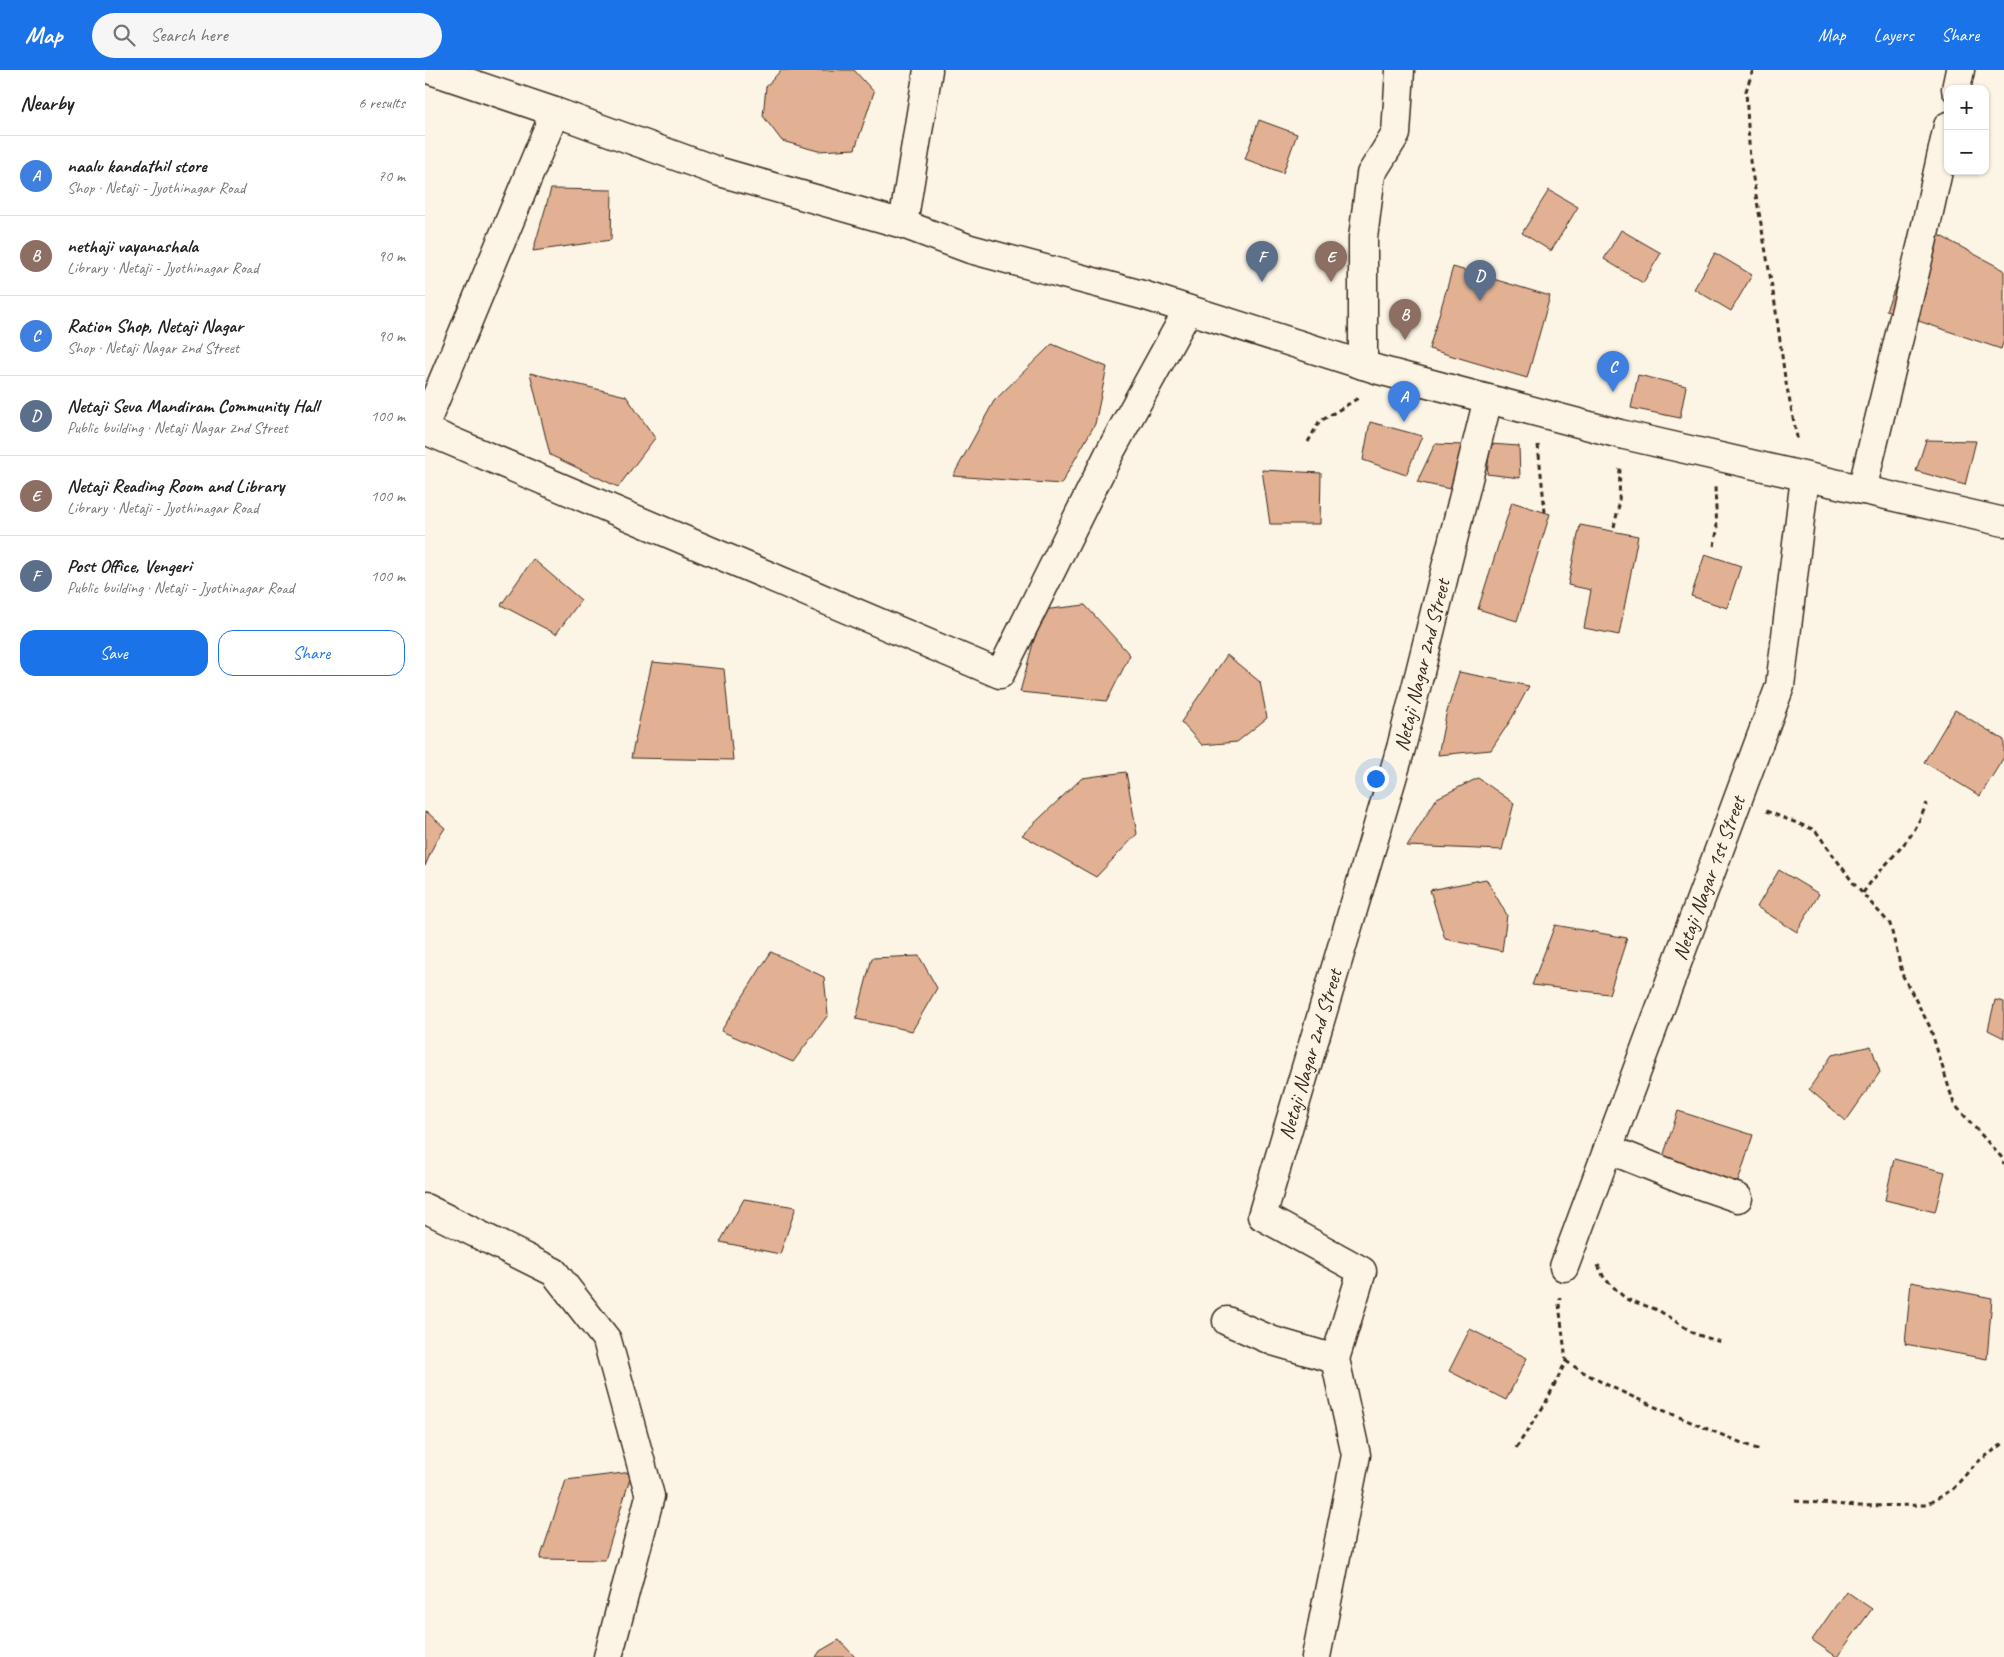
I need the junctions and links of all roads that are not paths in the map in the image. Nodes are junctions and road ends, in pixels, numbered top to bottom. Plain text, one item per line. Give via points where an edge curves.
1 (431, 70) edge
2 (928, 70) edge
3 (1400, 70) edge
4 (1960, 70) edge
5 (481, 79) edge
6 (1957, 85) edge
7 (555, 112) junction
8 (1947, 130) edge
9 (903, 224) junction
10 (1188, 310) junction
11 (1371, 368) junction
12 (1489, 399) junction
13 (425, 424) edge
14 (425, 430) edge
15 (1805, 477) junction
16 (1862, 490) junction
17 (2004, 522) edge
18 (1608, 1149) junction
19 (1738, 1198) dead end
20 (425, 1208) edge
21 (1564, 1266) road end
22 (1227, 1321) dead end
23 (1335, 1359) junction
24 (608, 1657) edge
25 (1316, 1657) edge

1 - 5 street
2 - 9 street
3 - 11 street via 1397,134 1371,174 1363,238
4 - 6 street
5 - 7 street
7 - 9 street via 720,172
7 - 13 street
8 - 16 street
9 - 10 street via 971,249
10 - 11 street
10 - 14 street via 1110,452 1000,674
11 - 12 street
12 - 15 street via 1620,434
12 - 23 street, Netaji Nagar 2nd Street via 1401,748 1262,1216 1362,1271
15 - 16 street
15 - 18 street, Netaji Nagar 1st Street via 1780,686
16 - 17 street
18 - 19 street
18 - 21 street, Netaji Nagar 1st Street
20 - 24 street via 554,1272 607,1340 650,1496
22 - 23 street via 1273,1341
23 - 25 street, Netaji Nagar 2nd Street via 1357,1455

